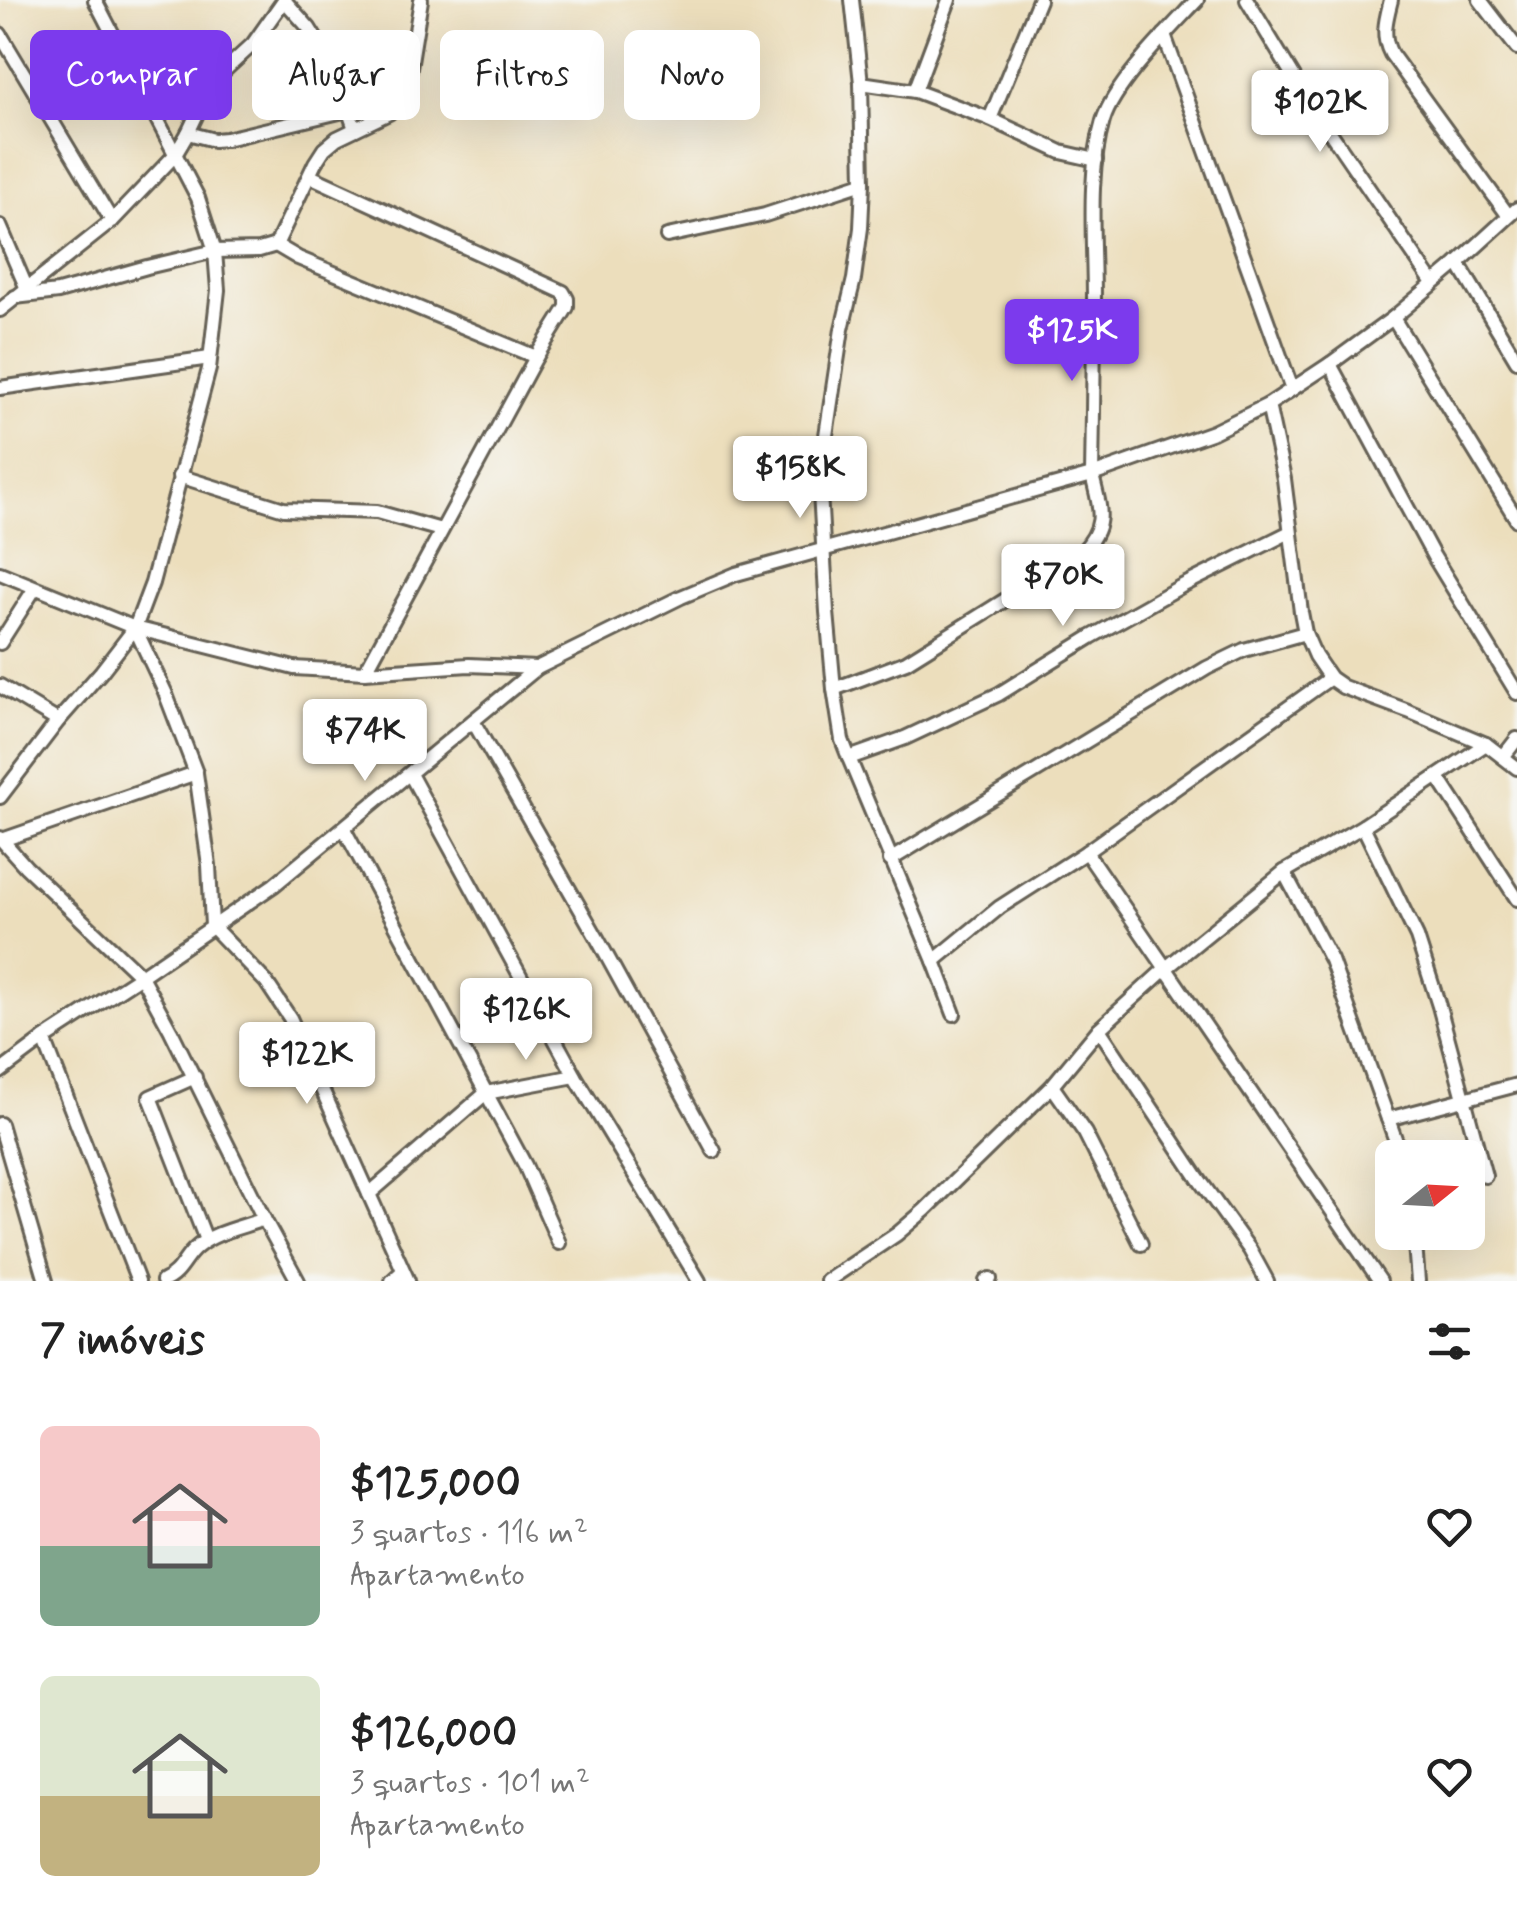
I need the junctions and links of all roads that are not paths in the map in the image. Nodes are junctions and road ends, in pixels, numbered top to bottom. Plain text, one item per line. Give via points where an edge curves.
1 (95, 0) edge
2 (421, 0) edge
3 (852, 0) edge
4 (949, 0) edge
5 (1039, 0) edge
6 (1197, 0) edge
7 (1247, 0) edge
8 (1392, 0) edge
9 (1480, 0) edge
10 (263, 30) edge
11 (309, 30) edge
12 (0, 34) edge
13 (1164, 36) junction
14 (252, 45) edge
15 (1517, 48) edge
16 (861, 83) junction
17 (914, 91) junction
18 (990, 119) junction
19 (307, 120) edge
20 (352, 120) edge
21 (355, 129) junction
22 (188, 133) junction
23 (174, 155) junction
24 (1096, 160) junction
25 (310, 176) junction
26 (863, 182) junction
27 (1513, 212) edge
28 (112, 221) junction
29 (0, 226) edge
30 (667, 236) dead end
31 (276, 246) junction
32 (215, 252) junction
33 (1458, 263) junction
34 (1433, 283) junction
35 (21, 293) junction
36 (0, 310) edge
37 (1393, 318) junction
38 (210, 358) junction
39 (536, 358) junction
40 (1517, 361) edge
41 (1330, 364) junction
42 (0, 388) edge
43 (1292, 389) junction
44 (1268, 405) junction
45 (180, 476) junction
46 (1092, 476) junction
47 (1517, 520) edge
48 (441, 530) junction
49 (1290, 532) junction
50 (822, 551) junction
51 (0, 573) edge
52 (34, 588) junction
53 (134, 628) junction
54 (1306, 634) junction
55 (0, 644) edge
56 (536, 668) junction
57 (365, 672) junction
58 (1330, 678) junction
59 (0, 686) edge
60 (834, 689) junction
61 (1517, 693) edge
62 (58, 721) junction
63 (473, 721) junction
64 (1517, 739) edge
65 (1486, 744) junction
66 (1503, 757) junction
67 (849, 758) junction
68 (1517, 768) edge
69 (196, 773) junction
70 (410, 774) junction
71 (1438, 777) junction
72 (0, 798) edge
73 (1364, 826) junction
74 (344, 829) junction
75 (1, 839) edge
76 (1086, 852) junction
77 (890, 860) junction
78 (1284, 872) junction
79 (1517, 899) edge
80 (212, 926) junction
81 (934, 961) junction
82 (1166, 969) junction
83 (141, 976) junction
84 (954, 1014) dead end
85 (1100, 1029) junction
86 (44, 1039) junction
87 (0, 1072) edge
88 (574, 1076) junction
89 (195, 1077) junction
90 (1517, 1085) edge
91 (1052, 1086) junction
92 (486, 1092) junction
93 (1465, 1098) junction
94 (1388, 1119) junction
95 (0, 1124) edge
96 (1396, 1140) edge
97 (1476, 1140) edge
98 (714, 1151) dead end
99 (369, 1194) junction
100 (264, 1219) junction
101 (206, 1240) junction
102 (559, 1243) dead end
103 (1141, 1244) dead end
104 (1415, 1250) edge
105 (406, 1276) edge
106 (46, 1281) edge
107 (138, 1281) edge
108 (164, 1281) edge
109 (298, 1281) edge
110 (392, 1281) edge
111 (699, 1281) edge
112 (827, 1281) edge
113 (1267, 1281) edge
114 (1380, 1281) edge
115 (1418, 1281) edge

1 - 23 street
2 - 21 street via 402,101
3 - 16 street
4 - 17 street
5 - 18 street
6 - 13 street
7 - 34 street
8 - 27 street via 1384,29 1391,54
9 - 15 street
10 - 11 street via 284,0
12 - 28 street
13 - 24 street via 1119,90 1104,119
13 - 43 street
14 - 22 street via 212,82
16 - 17 street
16 - 26 street
17 - 18 street
18 - 24 street via 1061,152
19 - 22 street via 226,140
20 - 21 street
21 - 25 street via 324,150
22 - 23 street
23 - 28 street
23 - 32 street via 198,198
24 - 46 street
25 - 31 street
25 - 39 street via 564,292 567,306
26 - 30 street via 764,215
26 - 50 street via 858,257 822,462
27 - 33 street
28 - 35 street
29 - 35 street
31 - 32 street
31 - 39 street
32 - 35 street via 58,292
32 - 38 street
33 - 34 street
33 - 40 street
34 - 37 street
35 - 36 street
37 - 41 street
37 - 47 street
38 - 42 street
38 - 45 street
39 - 48 street
41 - 43 street
41 - 61 street
43 - 44 street
44 - 46 street
44 - 49 street
45 - 48 street via 284,509 378,512
45 - 53 street
46 - 50 street
46 - 60 street via 1100,528 1082,552 906,662
48 - 57 street
49 - 54 street
49 - 67 street via 1180,587 999,694
50 - 56 street via 736,574
50 - 60 street
51 - 52 street
52 - 53 street
52 - 55 street
53 - 57 street via 294,668
53 - 62 street
53 - 69 street
54 - 58 street
54 - 77 street via 1244,650 1207,668
56 - 57 street
56 - 63 street
58 - 65 street
58 - 76 street
59 - 62 street
60 - 67 street
62 - 72 street
63 - 70 street
63 - 98 street
64 - 66 street
65 - 66 street
65 - 71 street
66 - 68 street
67 - 77 street
69 - 75 street
69 - 80 street
70 - 74 street
70 - 88 street
71 - 73 street
71 - 79 street
73 - 78 street
73 - 93 street via 1417,938
74 - 80 street
74 - 92 street
75 - 83 street
76 - 81 street
76 - 82 street
77 - 81 street
78 - 82 street
78 - 94 street via 1331,960
80 - 83 street
80 - 99 street via 290,1018
81 - 84 street
82 - 85 street
82 - 114 street
83 - 86 street
83 - 89 street
85 - 91 street
85 - 113 street
86 - 87 street
86 - 107 street
88 - 92 street
88 - 111 street
89 - 100 street
89 - 101 street via 150,1097
90 - 93 street
91 - 103 street via 1085,1133
91 - 112 street via 925,1210
92 - 99 street
92 - 102 street
93 - 94 street
93 - 97 street
94 - 96 street
95 - 106 street
99 - 105 street
100 - 101 street
100 - 109 street
101 - 108 street
104 - 115 street
105 - 110 street

